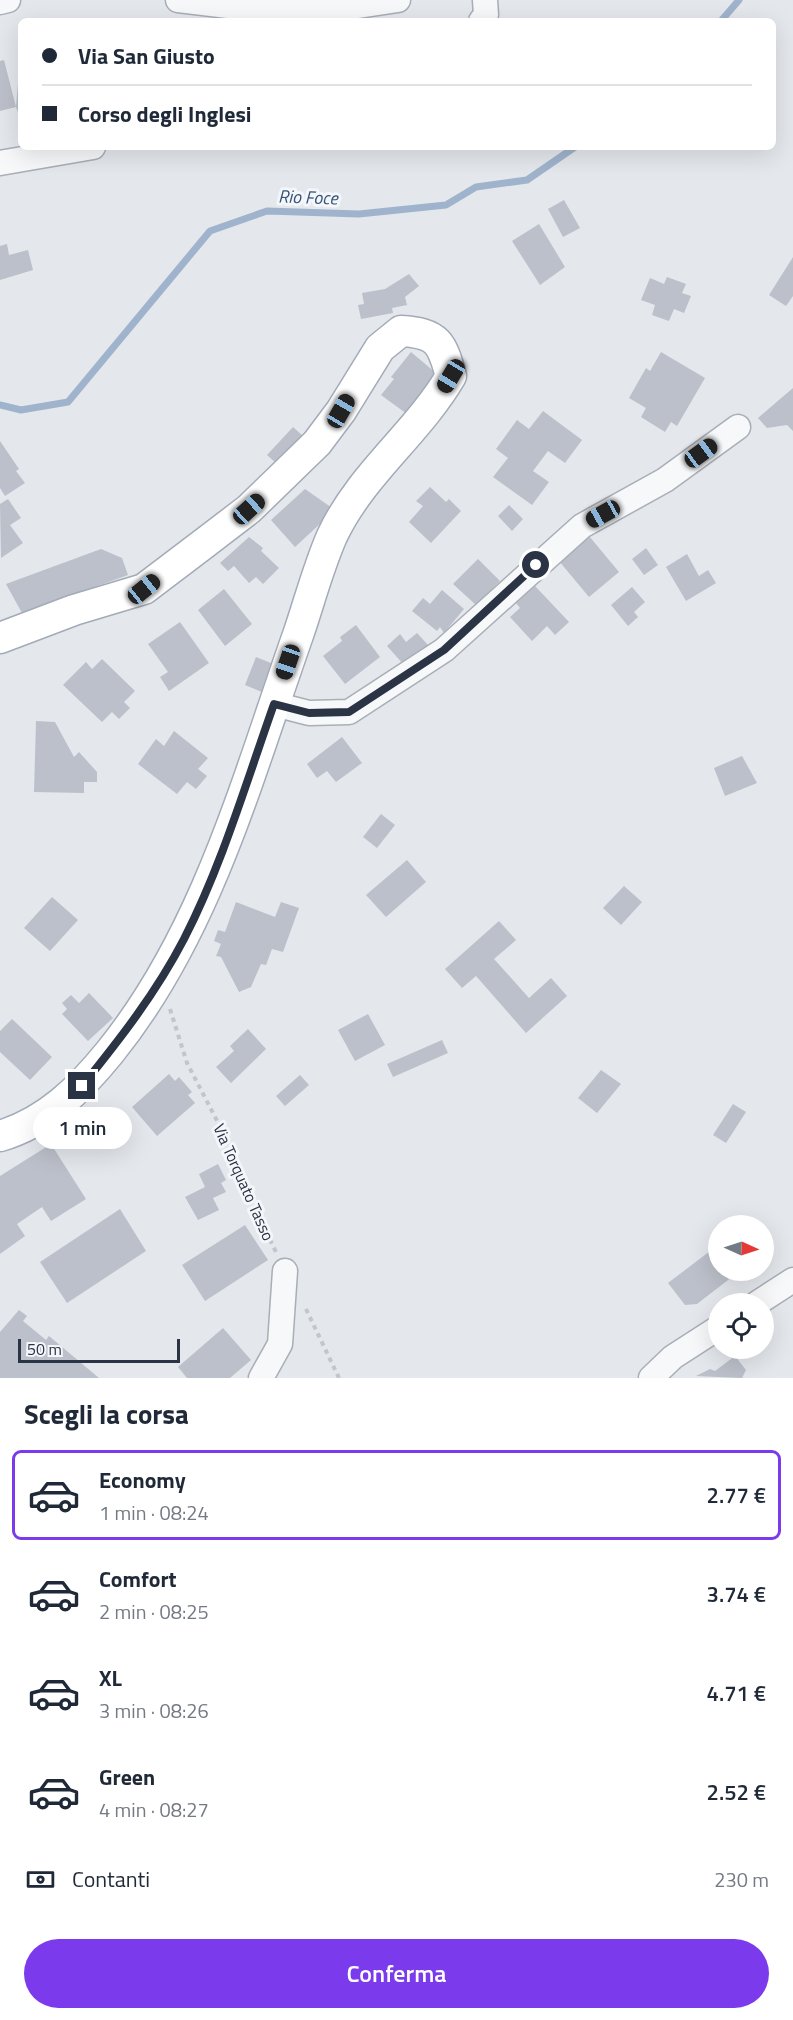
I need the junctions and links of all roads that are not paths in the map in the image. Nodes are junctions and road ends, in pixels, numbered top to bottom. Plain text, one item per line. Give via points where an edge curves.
1 (8, 0) edge
2 (178, 0) edge
3 (398, 0) edge
4 (485, 0) edge
5 (0, 2) edge
6 (484, 18) edge
7 (76, 150) edge
8 (0, 163) edge
9 (738, 427) dead end
10 (0, 638) edge
11 (274, 704) junction
12 (0, 1136) edge
13 (285, 1271) road end
14 (793, 1280) edge
15 (773, 1293) edge
16 (708, 1334) edge
17 (261, 1378) edge
18 (651, 1378) edge

1 - 5 street
2 - 3 street via 277,12
4 - 6 street
7 - 8 street
9 - 11 street via 665,480 582,525 444,650 349,712 309,713
10 - 11 main road via 144,589 249,509 289,473 341,411 380,348 401,331 424,332 443,347 451,376 437,401 379,464 333,536
11 - 12 main road via 201,902 161,980 121,1039 82,1086 29,1124
13 - 17 street via 280,1344
14 - 15 street
16 - 18 street via 673,1357

